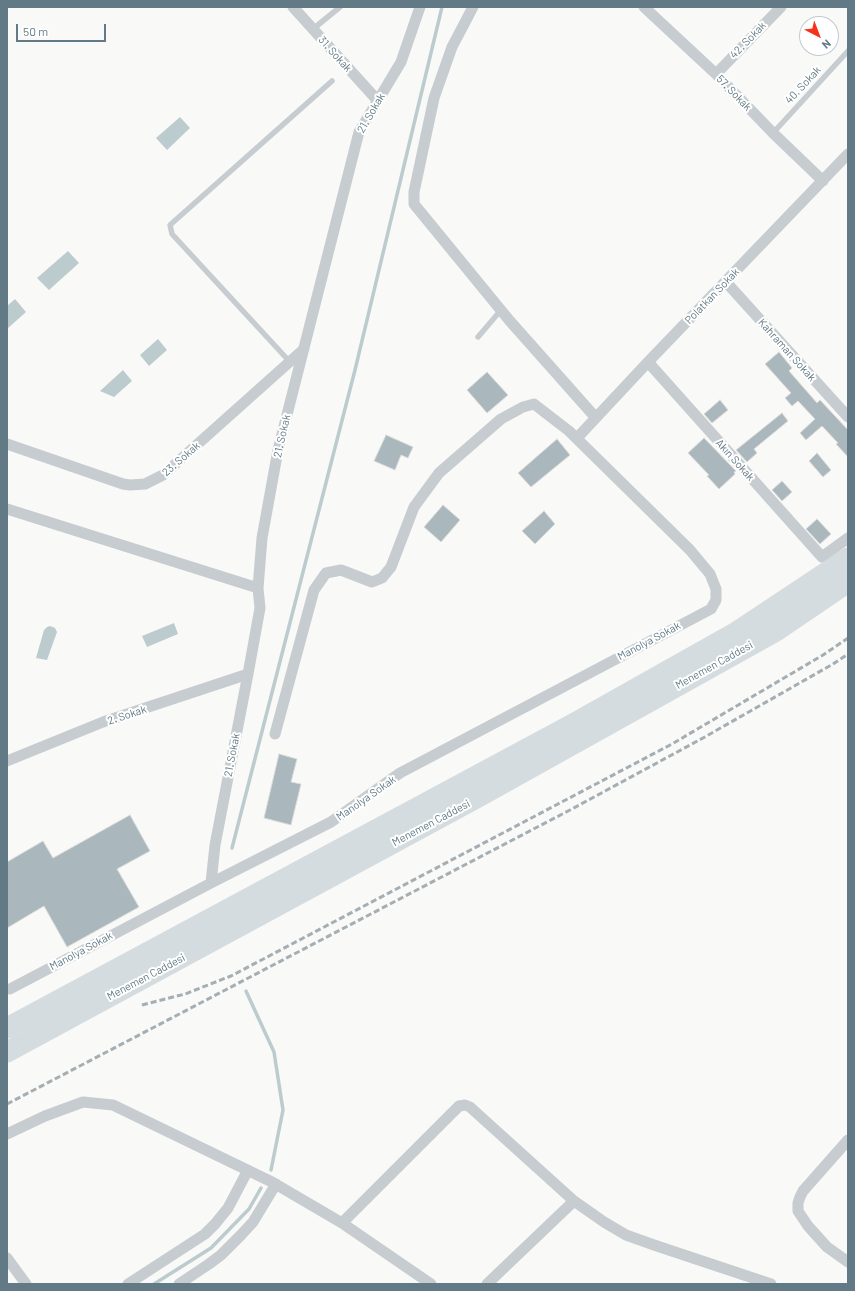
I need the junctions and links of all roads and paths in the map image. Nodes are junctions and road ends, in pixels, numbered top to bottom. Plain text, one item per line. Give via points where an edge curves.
1 (293, 7) edge
2 (340, 7) edge
3 (420, 7) edge
4 (473, 7) edge
5 (644, 7) edge
6 (781, 7) edge
7 (313, 29) junction
8 (848, 52) edge
9 (716, 74) junction
10 (332, 81) dead end
11 (378, 101) junction
12 (773, 133) junction
13 (848, 154) edge
14 (823, 181) junction
15 (726, 282) junction
16 (501, 310) junction
17 (478, 337) dead end
18 (304, 349) junction
19 (290, 362) junction
20 (648, 362) junction
21 (848, 417) edge
22 (596, 418) junction
23 (577, 438) junction
24 (7, 444) edge
25 (7, 509) edge
26 (848, 538) edge
27 (848, 558) edge
28 (848, 582) edge
29 (258, 588) junction
30 (248, 674) junction
31 (275, 734) dead end
32 (7, 761) edge
33 (211, 883) junction
34 (10, 989) dead end
35 (7, 1028) edge
36 (7, 1052) edge
37 (7, 1134) edge
38 (848, 1140) edge
39 (248, 1170) junction
40 (276, 1184) junction
41 (574, 1201) junction
42 (342, 1223) junction
43 (7, 1258) edge
44 (848, 1262) edge
45 (26, 1284) edge
46 (128, 1284) edge
47 (179, 1284) edge
48 (431, 1284) edge
49 (487, 1284) edge
50 (771, 1284) edge

1 - 7 street, 31. Sokak
2 - 7 lane
3 - 11 street, 21. Sokak via 401,62
4 - 16 street via 452,47 434,98 414,192 414,204
5 - 9 street, 57. Sokak
6 - 9 street, 42. Sokak
7 - 11 street, 31. Sokak
8 - 12 lane, 40. Sokak
9 - 12 street, 57. Sokak
10 - 19 lane via 170,225 172,234
11 - 18 street, 21. Sokak via 359,132
12 - 14 street, 57. Sokak
13 - 14 street, Polatkan Sokak
14 - 15 street, Polatkan Sokak
15 - 20 street, Polatkan Sokak
15 - 21 street, Kahraman Sokak
16 - 17 lane
16 - 22 street
18 - 19 street, 23. Sokak
18 - 29 street, 21. Sokak via 278,450 262,538
19 - 24 street, 23. Sokak via 163,475 145,484 122,484
20 - 22 street, Polatkan Sokak
20 - 26 street, Akın Sokak via 822,557
22 - 23 street, Polatkan Sokak
23 - 31 street via 534,404 523,407 501,419 439,473 414,507 391,567 382,578 372,582 340,570 326,573 314,590
23 - 33 street, Manolya Sokak via 690,550 710,574 716,589 716,600 711,609 400,773 331,822
25 - 29 street
27 - 35 highway, Menemen Caddesi via 735,633 573,724
28 - 36 highway, Menemen Caddesi via 770,634 480,796
29 - 30 street, 21. Sokak via 260,608
30 - 32 street, 2. Sokak via 103,722
30 - 33 street, 21. Sokak via 215,845
33 - 34 street, Manolya Sokak
37 - 39 street via 83,1102 100,1103 113,1105
38 - 44 street via 803,1191 798,1211 827,1246
39 - 40 street
39 - 46 street via 228,1208 205,1234
40 - 42 street
40 - 47 street via 253,1222 241,1235 221,1255
41 - 42 street via 465,1105 458,1106
41 - 49 street
41 - 50 street via 626,1235
42 - 48 street
43 - 45 street

